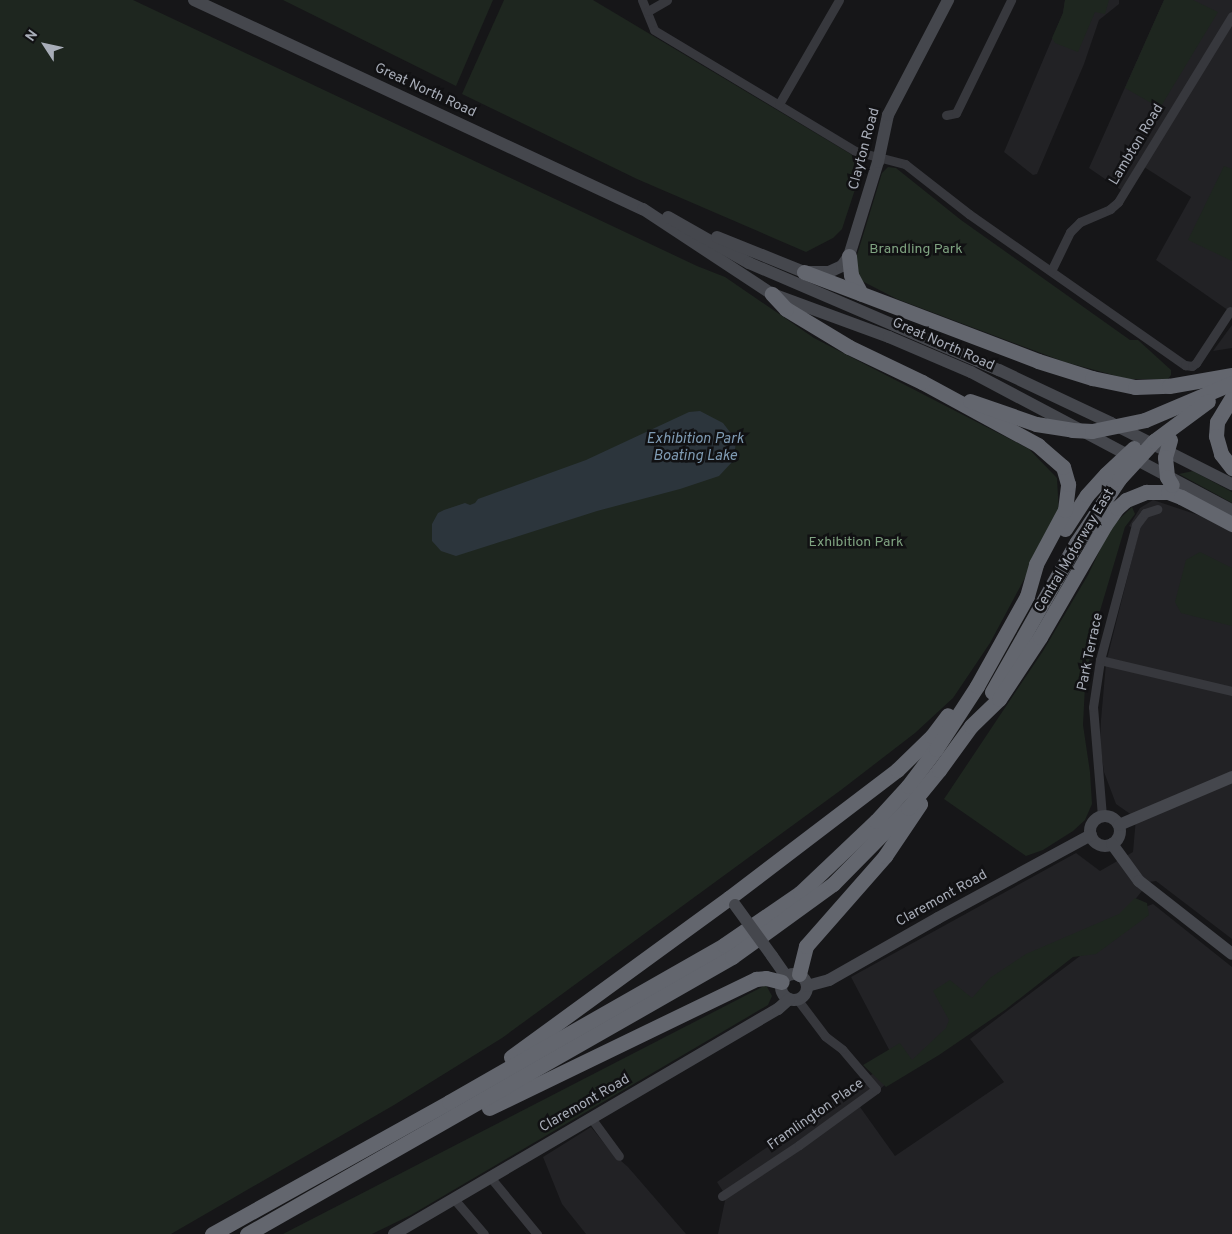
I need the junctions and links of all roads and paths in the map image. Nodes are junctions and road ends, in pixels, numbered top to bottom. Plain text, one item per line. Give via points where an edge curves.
1 (194, 0) edge
2 (642, 0) edge
3 (667, 0) edge
4 (839, 0) edge
5 (948, 0) edge
6 (1011, 0) edge
7 (648, 11) junction
8 (1232, 16) edge
9 (779, 104) junction
10 (946, 114) dead end
11 (879, 157) junction
12 (643, 209) junction
13 (664, 214) junction
14 (850, 256) junction
15 (1051, 271) junction
16 (804, 272) junction
17 (772, 294) junction
18 (861, 294) junction
19 (1230, 311) dead end
20 (1232, 375) edge
21 (1232, 384) edge
22 (945, 393) junction
23 (1202, 394) junction
24 (1232, 397) edge
25 (1232, 468) edge
26 (1112, 477) junction
27 (1232, 484) edge
28 (1176, 491) junction
29 (1157, 509) dead end
30 (1232, 510) edge
31 (1232, 524) edge
32 (1027, 596) junction
33 (1100, 660) junction
34 (1013, 669) junction
35 (977, 686) junction
36 (1232, 690) edge
37 (939, 770) junction
38 (1232, 777) edge
39 (1102, 816) junction
40 (1118, 825) junction
41 (1090, 835) junction
42 (1112, 844) junction
43 (732, 901) junction
44 (1232, 954) edge
45 (794, 979) junction
46 (793, 999) junction
47 (449, 1102) junction
48 (591, 1118) junction
49 (619, 1156) dead end
50 (377, 1162) junction
51 (490, 1177) junction
52 (722, 1196) dead end
53 (454, 1199) junction
54 (481, 1230) edge
55 (212, 1234) edge
56 (247, 1234) edge
57 (394, 1234) edge
58 (470, 1234) edge
59 (537, 1234) edge

1 - 12 main road, Great North Road
2 - 7 street
3 - 7 street
4 - 9 street
5 - 11 main road, Clayton Road via 888,115
6 - 10 street via 956,113
7 - 9 street via 654,30
8 - 15 street, Lambton Road via 1118,202 1080,222 1070,232
9 - 11 street via 856,151
11 - 14 main road, Clayton Road
11 - 15 street via 905,164
12 - 13 main road, Great North Road
12 - 17 main road, Great North Road
13 - 16 main road
13 - 27 main road, Great North Road via 749,263 959,352 1112,423
14 - 16 main road via 842,266 829,272
14 - 18 highway via 850,274
15 - 19 street via 1185,365 1196,363
16 - 18 highway
17 - 22 highway via 786,309 823,332
17 - 30 main road, Great North Road via 971,372
18 - 20 highway via 1092,378 1135,387 1169,386
20 - 23 highway, Central Motorway East
21 - 22 highway, bridge via 1145,420 1092,430 1036,424
21 - 26 highway, Central Motorway East, bridge via 1154,440
22 - 32 highway via 1038,445 1063,467 1068,484 1065,510 1036,564
23 - 26 highway, Central Motorway East, bridge via 1140,442
23 - 28 highway, bridge via 1188,409 1170,440 1165,456 1167,477
24 - 25 highway via 1218,422 1216,436 1221,454
26 - 32 highway, Central Motorway East via 1077,510
26 - 34 highway, Central Motorway East
28 - 31 highway
28 - 34 highway via 1153,490 1136,495 1117,508
29 - 33 street, Park Terrace via 1145,513 1136,525
32 - 35 highway
33 - 36 street
33 - 39 street, Park Terrace via 1093,707
34 - 37 highway, Central Motorway East
35 - 43 highway via 897,770
35 - 47 highway via 908,786 800,893 724,945
37 - 45 highway via 885,856 806,946
37 - 50 highway via 874,844 833,884 732,957
38 - 40 main road
39 - 40 main road via 1111,817
39 - 41 main road via 1091,825
40 - 42 main road via 1119,835
41 - 42 main road via 1099,845
41 - 45 main road, Claremont Road via 829,980
42 - 44 main road via 1139,881
43 - 45 main road, bridge via 772,956
43 - 47 highway
45 - 46 main road via 782,990
45 - 46 main road, Claremont Road via 805,994
45 - 50 highway via 751,981
46 - 48 main road, Claremont Road
46 - 52 street, Framlington Place via 876,1089
47 - 55 highway
48 - 49 street
48 - 51 main road, Claremont Road
50 - 56 highway
51 - 53 main road, Claremont Road
51 - 59 street
53 - 54 street
53 - 57 main road, Claremont Road
54 - 58 street

